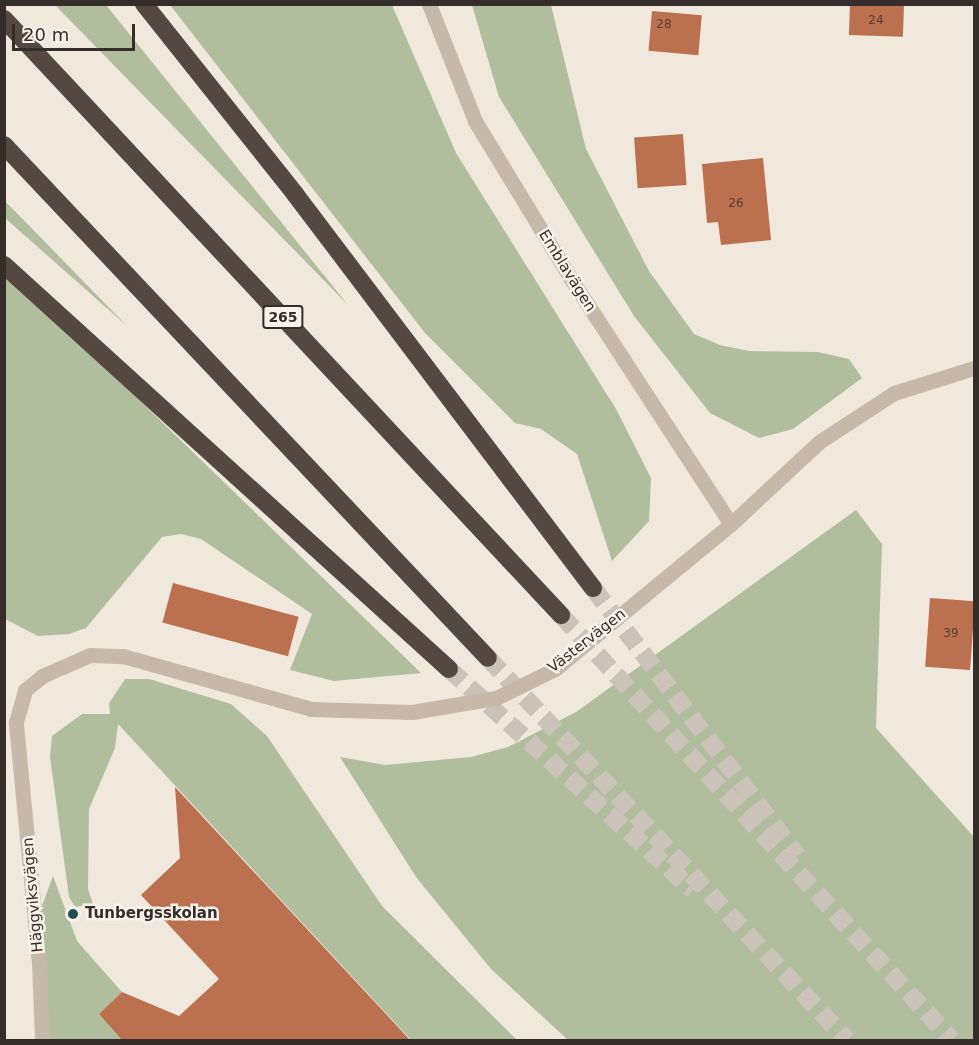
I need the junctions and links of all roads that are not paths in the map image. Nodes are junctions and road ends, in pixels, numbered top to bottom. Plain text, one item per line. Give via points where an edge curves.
1 (144, 4) edge
2 (429, 4) edge
3 (4, 19) edge
4 (4, 145) edge
5 (4, 264) edge
6 (975, 368) edge
7 (731, 524) junction
8 (593, 588) tunnel mouth
9 (561, 615) tunnel mouth
10 (488, 658) tunnel mouth
11 (449, 669) tunnel mouth
12 (16, 751) joint
13 (42, 1041) edge

1 - 8 highway via 295,194
2 - 7 street, Emblavägen via 475,121 573,282
3 - 9 highway, 265
4 - 10 highway
5 - 11 highway
6 - 7 street, Västervägen via 894,393 819,442
7 - 12 street, Västervägen via 555,669 496,698 412,712 311,709 123,656 90,654 60,665 25,690 16,722
12 - 13 street, Häggviksvägen via 28,838

